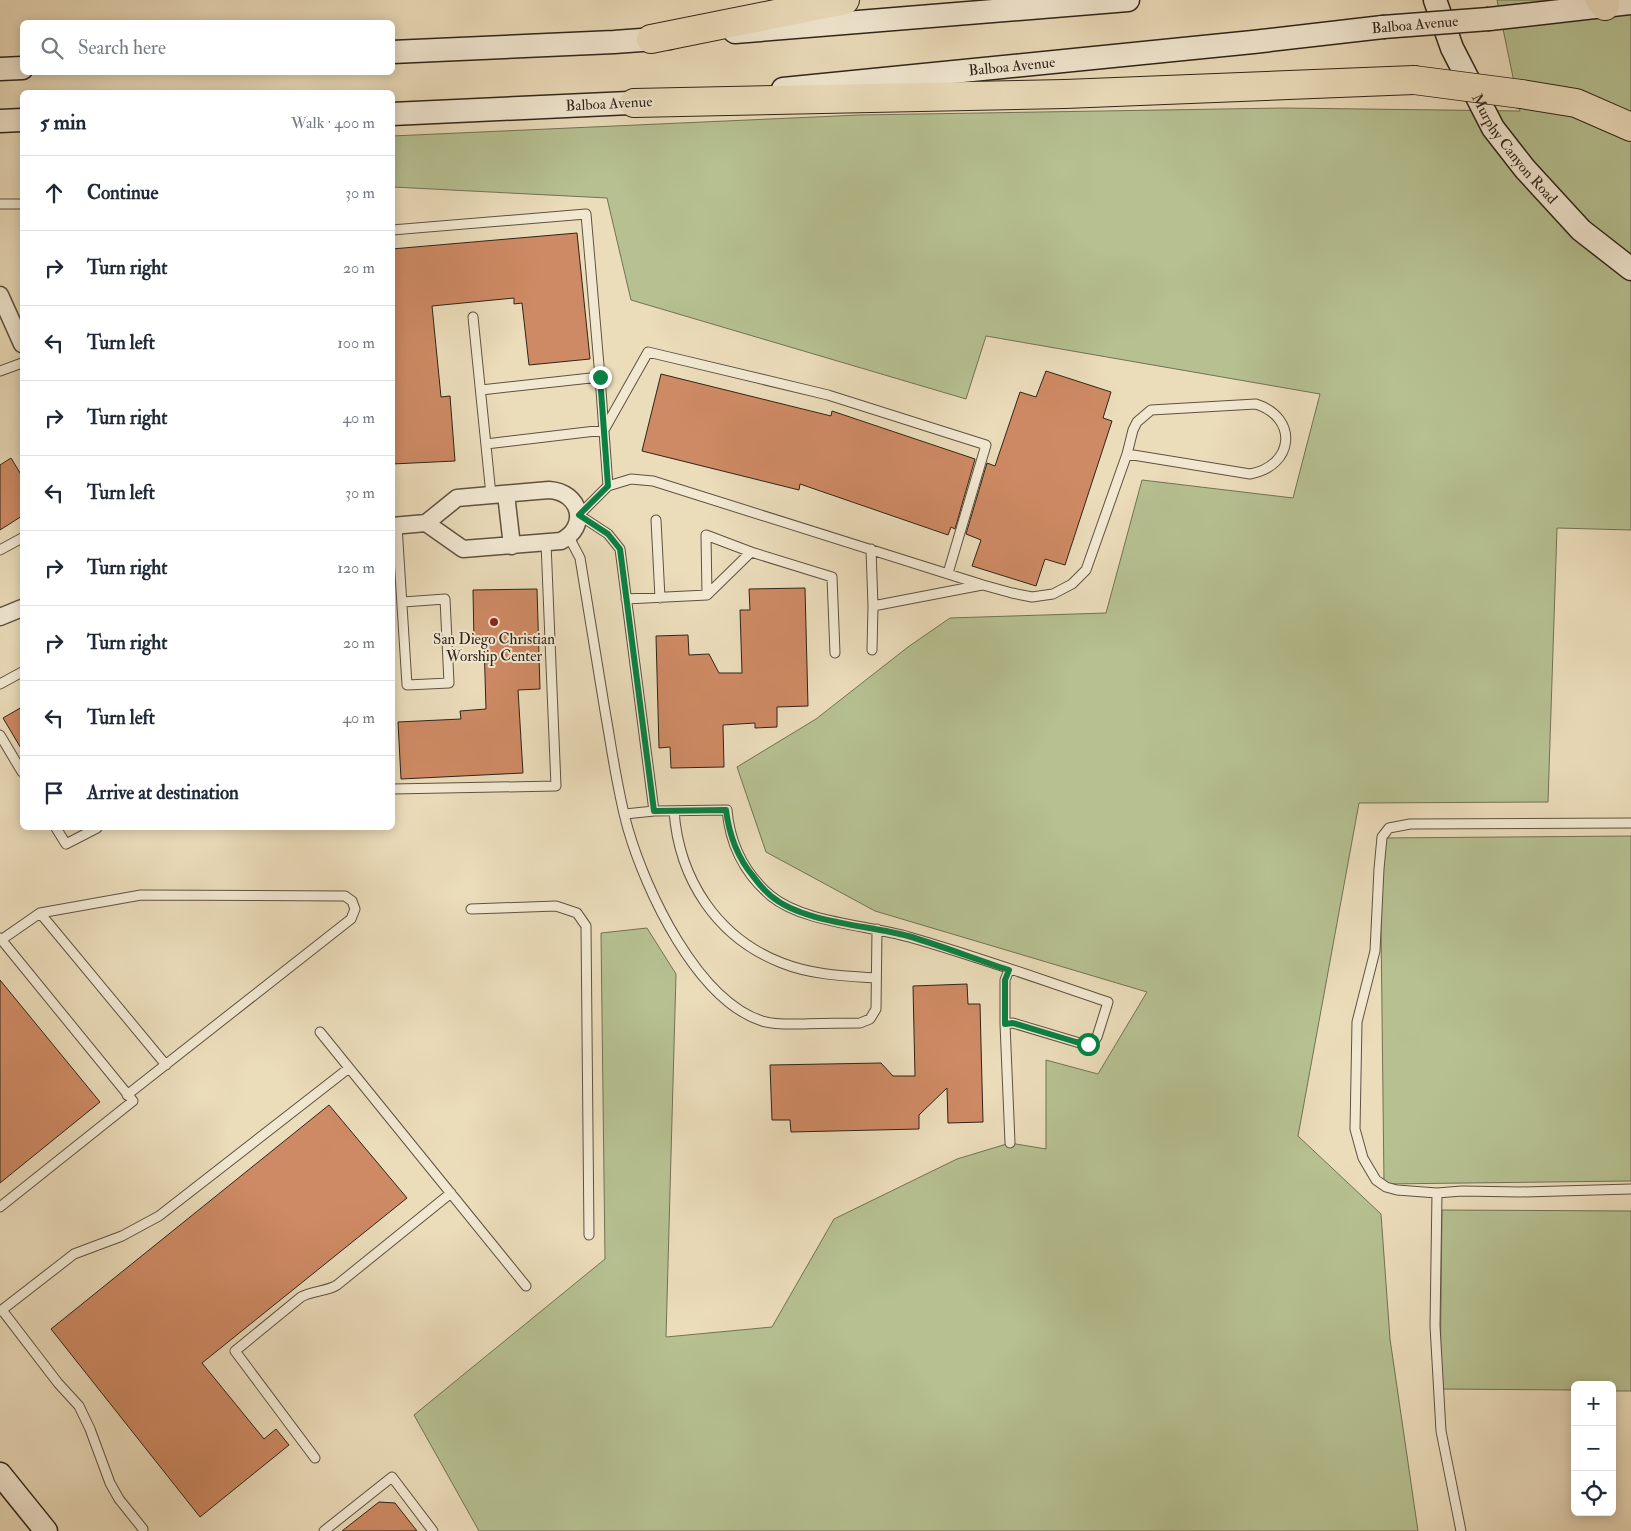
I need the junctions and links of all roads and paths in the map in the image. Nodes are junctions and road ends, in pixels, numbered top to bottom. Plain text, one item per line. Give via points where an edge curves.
1 (845, 0) edge
2 (1128, 0) edge
3 (1435, 0) edge
4 (1612, 3) edge
5 (651, 39) junction
6 (395, 52) edge
7 (20, 68) edge
8 (0, 69) edge
9 (634, 103) junction
10 (395, 114) edge
11 (20, 120) edge
12 (0, 121) edge
13 (1631, 126) edge
14 (0, 204) edge
15 (20, 204) edge
16 (395, 230) edge
17 (1631, 269) edge
18 (0, 295) edge
19 (473, 317) dead end
20 (20, 340) edge
21 (20, 364) edge
22 (0, 371) edge
23 (600, 377) junction
24 (481, 390) junction
25 (604, 430) junction
26 (486, 444) junction
27 (1127, 454) junction
28 (608, 486) junction
29 (499, 495) junction
30 (579, 515) junction
31 (656, 520) dead end
32 (426, 524) junction
33 (395, 526) edge
34 (569, 537) junction
35 (20, 539) edge
36 (546, 543) junction
37 (512, 546) junction
38 (871, 549) junction
39 (0, 550) edge
40 (752, 552) junction
41 (948, 573) junction
42 (397, 585) edge
43 (983, 585) junction
44 (707, 595) junction
45 (660, 598) junction
46 (626, 599) junction
47 (403, 602) junction
48 (873, 606) junction
49 (20, 609) edge
50 (0, 618) edge
51 (872, 650) dead end
52 (835, 652) dead end
53 (20, 673) edge
54 (0, 684) edge
55 (0, 735) edge
56 (20, 769) edge
57 (395, 790) edge
58 (674, 810) junction
59 (654, 811) junction
60 (625, 814) junction
61 (1631, 823) edge
62 (57, 830) edge
63 (93, 830) edge
64 (471, 908) dead end
65 (40, 913) junction
66 (877, 929) junction
67 (1, 939) edge
68 (1009, 970) junction
69 (876, 978) junction
70 (1005, 1024) junction
71 (320, 1032) dead end
72 (166, 1064) junction
73 (349, 1068) junction
74 (127, 1095) junction
75 (1010, 1143) dead end
76 (1631, 1190) edge
77 (451, 1193) junction
78 (1437, 1193) junction
79 (0, 1207) edge
80 (589, 1235) dead end
81 (526, 1286) dead end
82 (1, 1311) edge
83 (315, 1458) dead end
84 (0, 1474) edge
85 (143, 1530) edge
86 (46, 1531) edge
87 (324, 1531) edge
88 (433, 1531) edge
89 (1461, 1531) edge

1 - 5 highway
2 - 5 main road
3 - 17 main road, Murphy Canyon Road via 1452,48 1493,128 1525,169 1581,230
4 - 9 main road, Balboa Avenue, bridge via 1489,19
5 - 6 main road
7 - 8 main road
9 - 10 main road, Balboa Avenue
9 - 13 highway, bridge via 1065,94 1414,80 1576,103
11 - 12 main road
14 - 15 lane
16 - 23 lane via 586,214
18 - 20 street
19 - 24 lane
21 - 22 lane
23 - 24 lane
23 - 25 lane
24 - 26 lane
25 - 26 lane
25 - 28 lane
25 - 41 lane via 648,352 828,395 986,445
26 - 29 lane
27 - 27 lane via 1250,474 1262,472 1280,458 1286,436 1276,415 1256,404 1151,410 1137,422
27 - 43 lane via 1086,570 1072,584 1053,594 1032,597
28 - 30 lane
28 - 38 lane via 630,479 653,481
29 - 30 street via 558,491 572,499
29 - 32 street via 457,498
29 - 37 street
30 - 34 street via 575,531
30 - 46 lane via 608,534 620,549
31 - 45 lane
32 - 33 street
32 - 37 street via 463,549
33 - 42 lane
34 - 36 street via 561,542
34 - 60 lane via 580,558 617,784
35 - 39 lane
36 - 37 street
36 - 57 lane via 556,786
38 - 41 lane
38 - 48 lane
40 - 44 lane
40 - 44 lane via 706,535
40 - 52 lane via 832,577
41 - 43 lane
42 - 47 lane
43 - 48 lane
44 - 45 lane
45 - 46 lane
46 - 59 lane
47 - 47 lane via 407,685 449,683 445,600
48 - 51 lane
49 - 50 street
53 - 54 lane
55 - 56 lane
58 - 59 lane
58 - 66 lane via 726,810 729,830 741,859 772,897 809,914
58 - 69 lane via 680,849 693,884 708,907 737,936 762,954 784,964 831,974
59 - 60 lane
60 - 69 lane via 662,911 692,964 708,984 742,1012 778,1024 860,1023 870,1019 876,1009
61 - 78 lane via 1410,824 1389,828 1382,835 1375,952 1357,1022 1354,1130 1363,1158 1376,1180 1397,1190
62 - 63 lane via 66,844
64 - 80 lane via 556,906 577,913 586,926
65 - 67 lane
65 - 72 lane
65 - 72 lane via 141,895 345,896 352,901 355,909 351,919
66 - 68 lane
66 - 69 lane
67 - 74 lane
68 - 70 lane via 1005,980
68 - 70 lane via 1108,1002 1093,1043 1083,1044 1013,1023
70 - 75 lane
71 - 73 lane
72 - 74 lane
73 - 77 lane
73 - 82 lane via 160,1216 122,1236 74,1254
74 - 79 lane via 132,1101
76 - 78 lane
77 - 81 lane
77 - 83 lane via 338,1286 302,1297 235,1351
78 - 89 lane via 1435,1326 1441,1431
82 - 85 lane via 79,1406 110,1483
84 - 86 main road
87 - 88 lane via 392,1477

